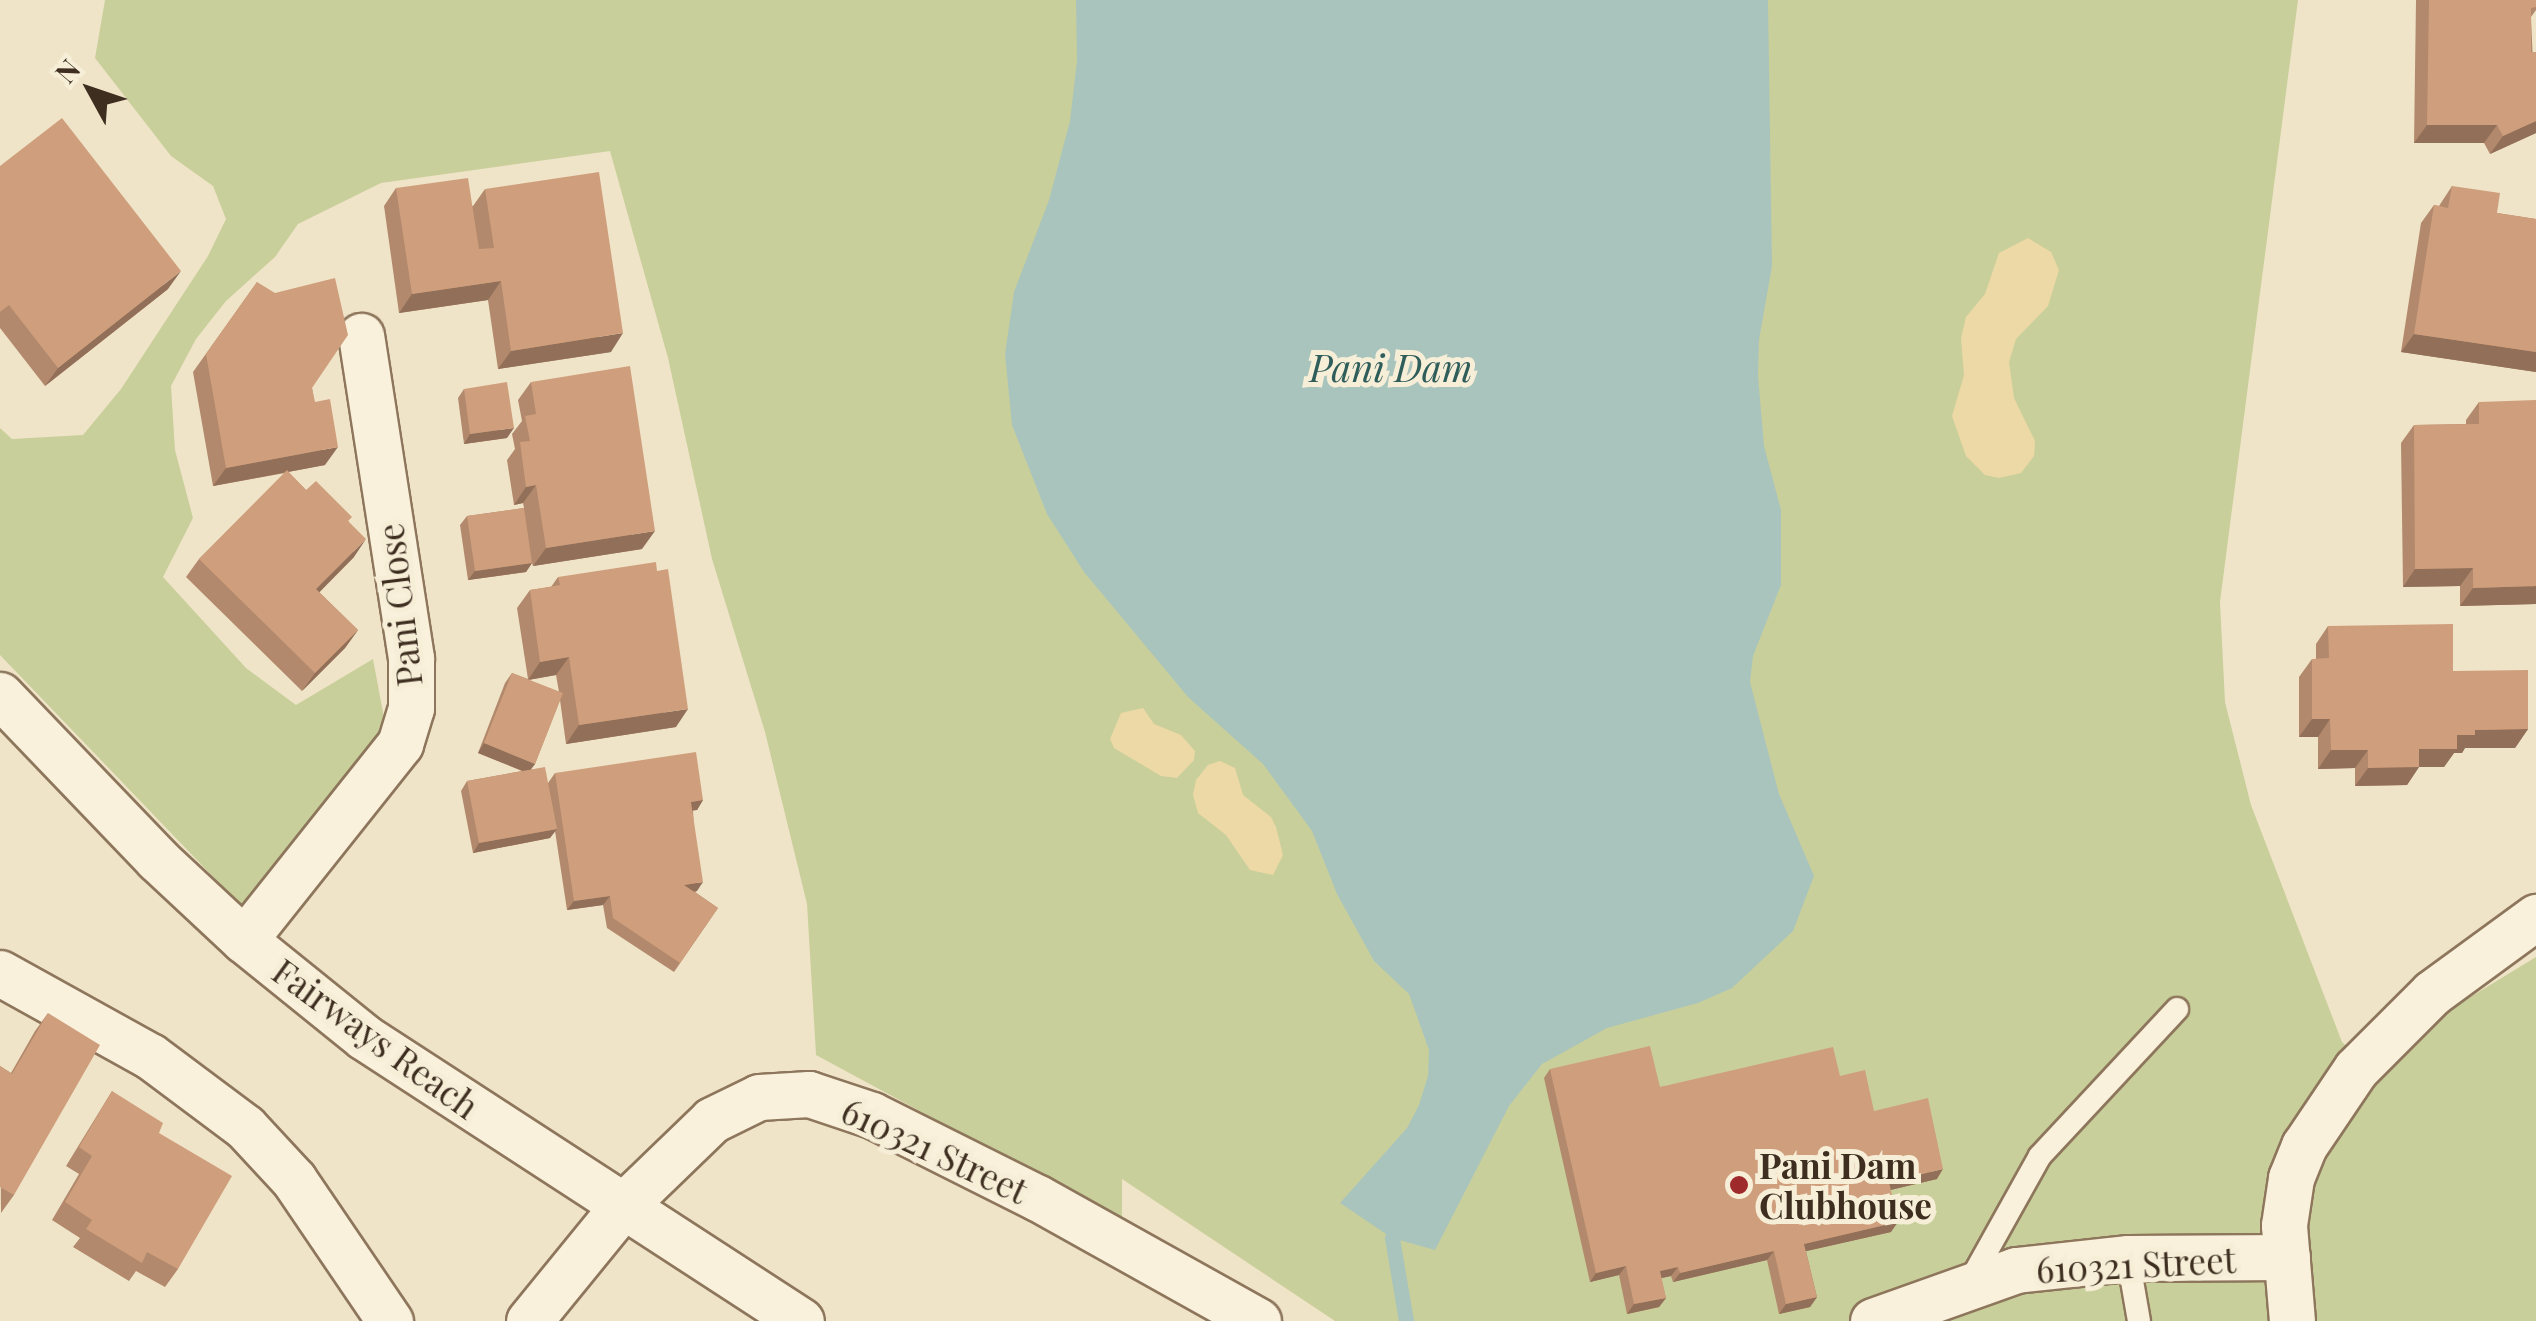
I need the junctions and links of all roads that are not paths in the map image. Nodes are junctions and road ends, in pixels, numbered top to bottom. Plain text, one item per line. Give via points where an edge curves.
1 (361, 336) dead end
2 (0, 695) edge
3 (2536, 918) edge
4 (244, 940) junction
5 (0, 973) edge
6 (2177, 1009) dead end
7 (622, 1207) junction
8 (2287, 1257) junction
9 (2128, 1258) junction
10 (1967, 1288) junction
11 (390, 1321) edge
12 (529, 1321) edge
13 (801, 1321) edge
14 (1258, 1321) edge
15 (1873, 1321) edge
16 (2139, 1321) edge
17 (2292, 1321) edge

1 - 4 street, Pani Close via 411,658 411,708 400,744
2 - 4 street, Fairways Reach
3 - 8 street via 2432,992 2356,1070 2304,1146 2291,1178
4 - 7 street, Fairways Reach via 364,1038
5 - 11 street via 150,1056 245,1127 294,1180
6 - 10 lane via 2040,1156
7 - 12 street, 610321 Street
7 - 13 street, Fairways Reach
7 - 14 street, 610321 Street via 712,1120 759,1096 809,1094 872,1115 1038,1198
8 - 9 street, 610321 Street
8 - 17 street
9 - 10 street, 610321 Street via 2016,1270
9 - 16 lane
10 - 15 street, 610321 Street

